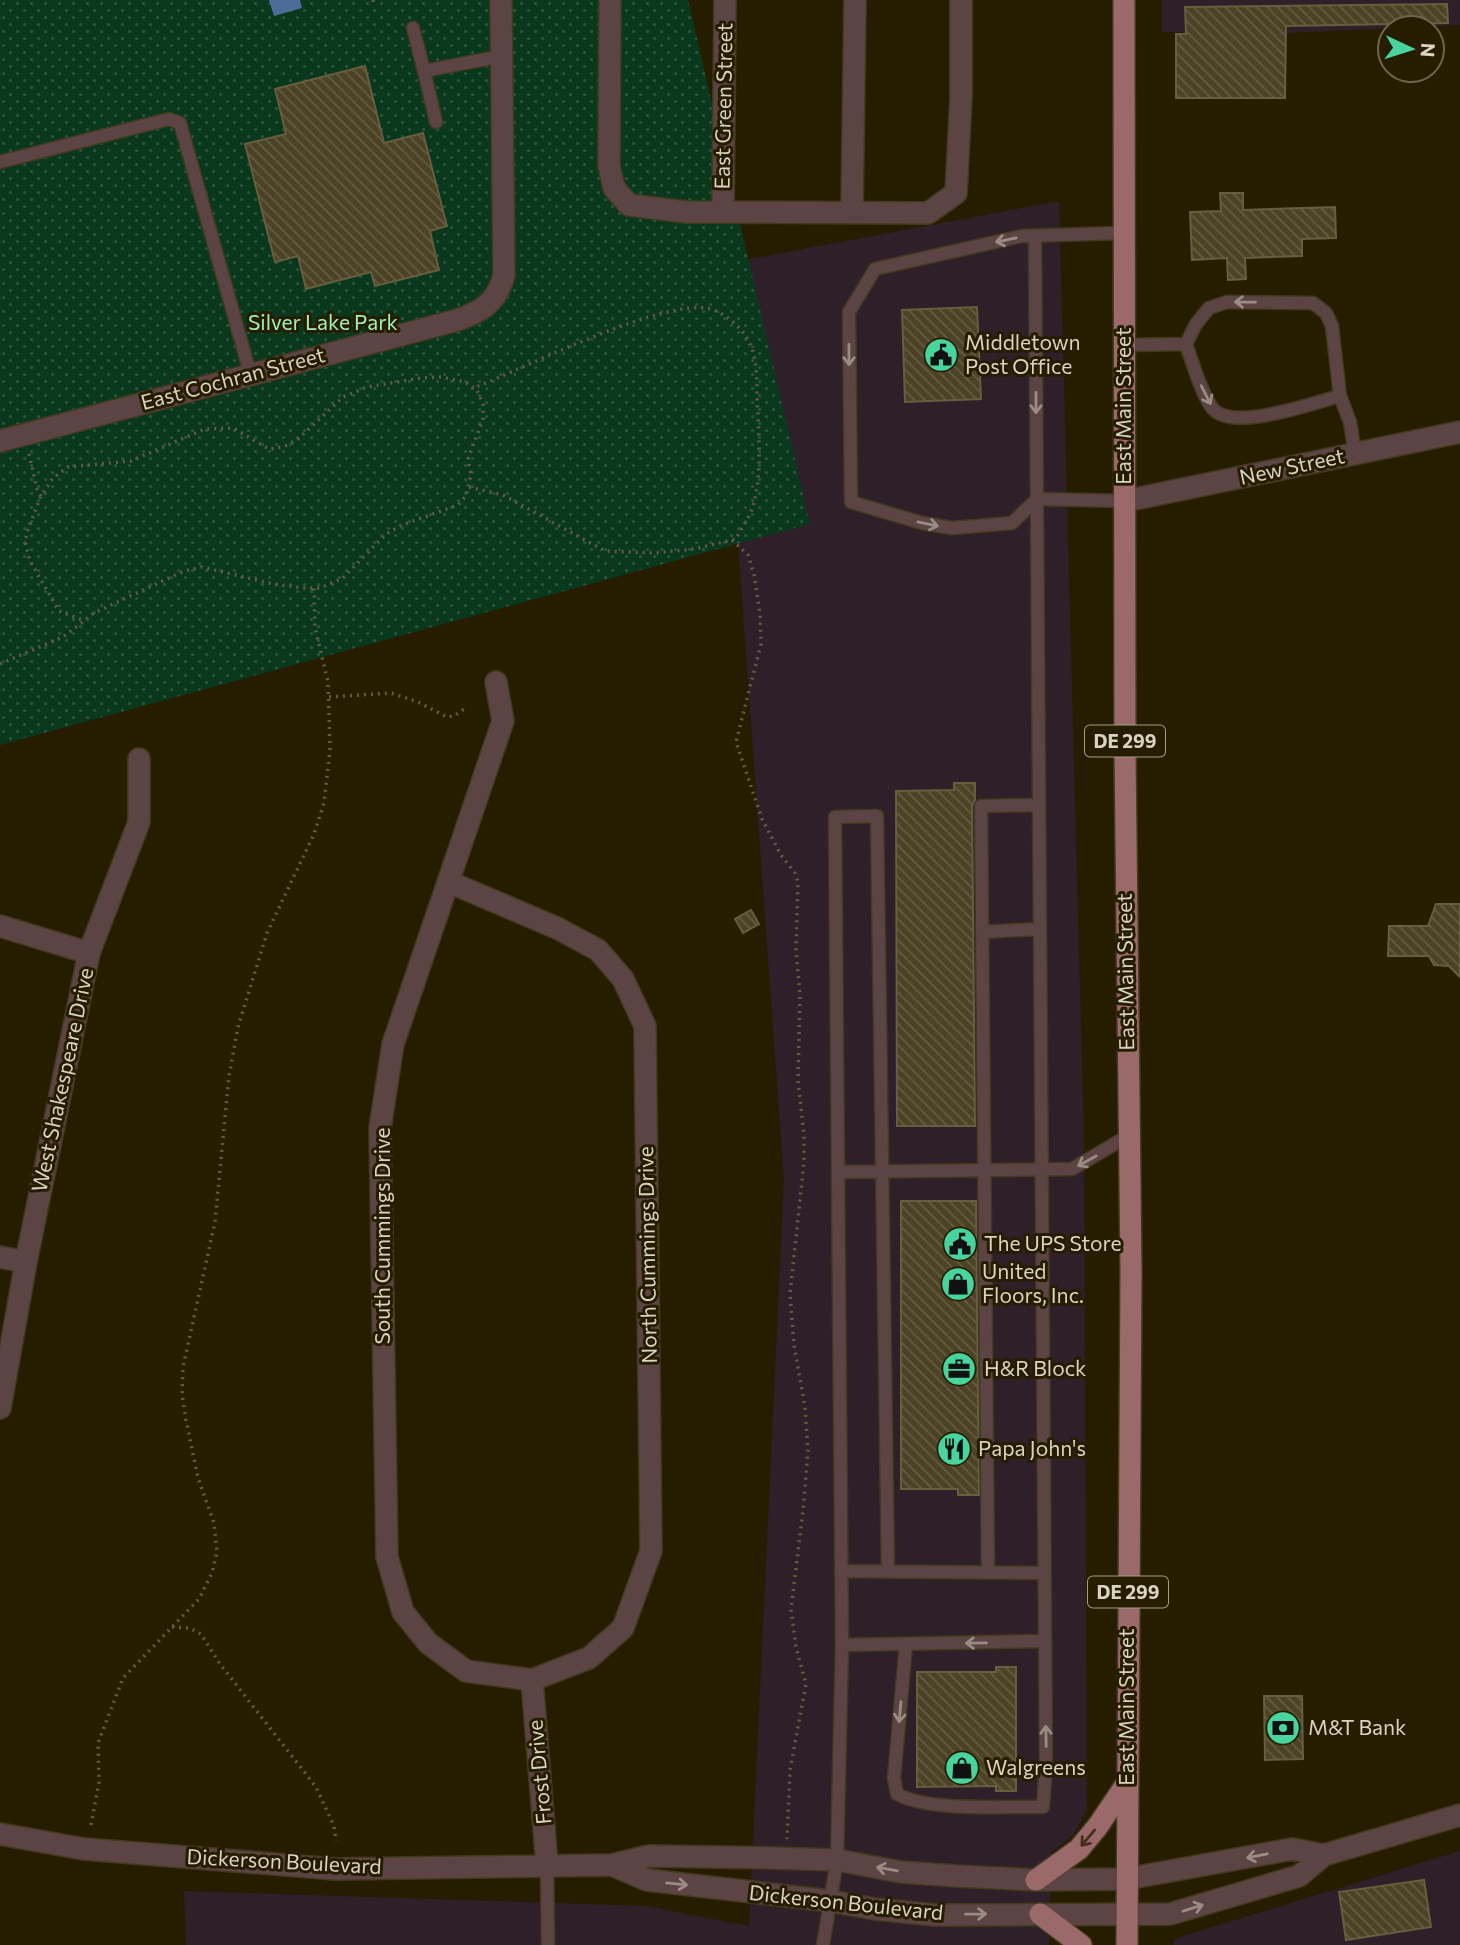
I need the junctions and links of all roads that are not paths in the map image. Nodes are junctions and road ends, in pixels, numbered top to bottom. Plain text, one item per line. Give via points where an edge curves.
1 (502, 0) edge
2 (610, 0) edge
3 (725, 0) edge
4 (855, 0) edge
5 (961, 0) edge
6 (1124, 0) edge
7 (412, 28) dead end
8 (502, 56) junction
9 (424, 71) junction
10 (436, 122) dead end
11 (0, 162) edge
12 (723, 212) junction
13 (852, 213) junction
14 (1122, 233) junction
15 (1035, 237) junction
16 (1186, 344) junction
17 (1125, 345) junction
18 (250, 373) junction
19 (1340, 397) junction
20 (1460, 432) edge
21 (0, 441) edge
22 (1356, 454) junction
23 (1037, 499) junction
24 (1125, 501) junction
25 (496, 681) dead end
26 (139, 758) dead end
27 (1038, 805) junction
28 (449, 882) junction
29 (0, 926) edge
30 (1039, 929) junction
31 (982, 932) junction
32 (89, 953) junction
33 (1128, 1136) junction
34 (838, 1172) junction
35 (882, 1172) junction
36 (984, 1172) junction
37 (1041, 1172) junction
38 (0, 1257) edge
39 (26, 1262) junction
40 (0, 1408) edge
41 (841, 1571) junction
42 (888, 1571) junction
43 (988, 1572) junction
44 (1044, 1573) junction
45 (1044, 1641) junction
46 (906, 1644) junction
47 (842, 1645) junction
48 (532, 1680) junction
49 (1126, 1783) junction
50 (1460, 1815) edge
51 (0, 1835) edge
52 (1324, 1855) junction
53 (837, 1860) junction
54 (547, 1865) junction
55 (612, 1866) junction
56 (1126, 1879) junction
57 (1036, 1880) junction
58 (830, 1900) junction
59 (1040, 1914) junction
60 (1126, 1915) junction
61 (548, 1945) edge
62 (823, 1945) edge
63 (1082, 1945) edge
64 (1126, 1945) edge

1 - 8 street, East Cochran Street
2 - 12 street via 608,123 614,188 629,205
3 - 12 street, East Green Street
4 - 13 street
5 - 13 street via 956,193 928,213
6 - 14 main road, East Main Street / DE 299
7 - 9 lane
8 - 9 lane
8 - 18 street, East Cochran Street via 504,275 493,301 454,321
9 - 10 lane
11 - 18 lane via 169,119 180,123
12 - 13 street
14 - 15 lane
14 - 17 main road, East Main Street / DE 299
15 -> 23 lane
15 -> 23 lane via 1022,236 875,269 849,312 850,502 952,528 1012,523
16 - 17 lane
16 -> 19 lane via 1213,410 1227,418 1251,418
19 -> 16 lane via 1332,326 1326,313 1313,303 1227,302 1209,308
17 - 24 main road, East Main Street / DE 299
18 - 21 street, East Cochran Street
19 - 22 lane
20 - 22 street, New Street
22 - 24 street, New Street
23 - 24 lane
23 - 27 lane
24 - 33 main road, East Main Street / DE 299
25 - 28 street, South Cummings Drive via 503,721
26 - 32 street, West Shakespeare Drive via 139,822
27 - 30 lane
27 - 31 lane via 981,806
28 - 48 street, South Cummings Drive via 393,1044 380,1128 387,1557 403,1612 428,1643 466,1671
28 - 48 street, North Cummings Drive via 598,950 623,979 645,1026 651,1551 623,1628 589,1658
29 - 32 street
30 - 31 lane
30 - 37 lane
31 - 36 lane
32 - 39 street, West Shakespeare Drive
33 -> 37 lane via 1072,1170
33 - 49 main road, East Main Street / DE 299
34 - 35 lane
34 - 35 lane via 835,817 877,816
34 - 41 lane
35 - 36 lane
35 - 42 lane
36 - 37 lane
36 - 43 lane
37 - 44 lane
38 - 39 street
39 - 40 street, West Shakespeare Drive
41 - 42 lane
41 - 47 lane
42 - 43 lane
43 - 44 lane
44 - 45 lane
45 -> 46 lane
46 -> 45 lane via 894,1778 897,1794 943,1804 1043,1807
46 - 47 lane
47 - 53 lane
48 - 54 street, Frost Drive
49 - 56 main road, East Main Street / DE 299
49 -> 57 main road via 1079,1849
50 - 52 street
51 - 54 street, Dickerson Boulevard via 84,1849 337,1869
52 -> 56 street, Dickerson Boulevard via 1292,1849
60 -> 52 street, Dickerson Boulevard via 1170,1914 1299,1876
53 - 55 street, Dickerson Boulevard via 649,1856
57 -> 53 street, Dickerson Boulevard via 901,1872
53 - 58 lane
54 - 55 street, Dickerson Boulevard
54 - 61 lane
55 -> 58 street, Dickerson Boulevard via 647,1880
56 - 57 street, Dickerson Boulevard
56 - 60 main road, East Main Street / DE 299
58 -> 59 street, Dickerson Boulevard via 934,1916
58 - 62 lane
59 - 60 street, Dickerson Boulevard
59 - 63 main road
60 - 64 main road, East Main Street / DE 299

